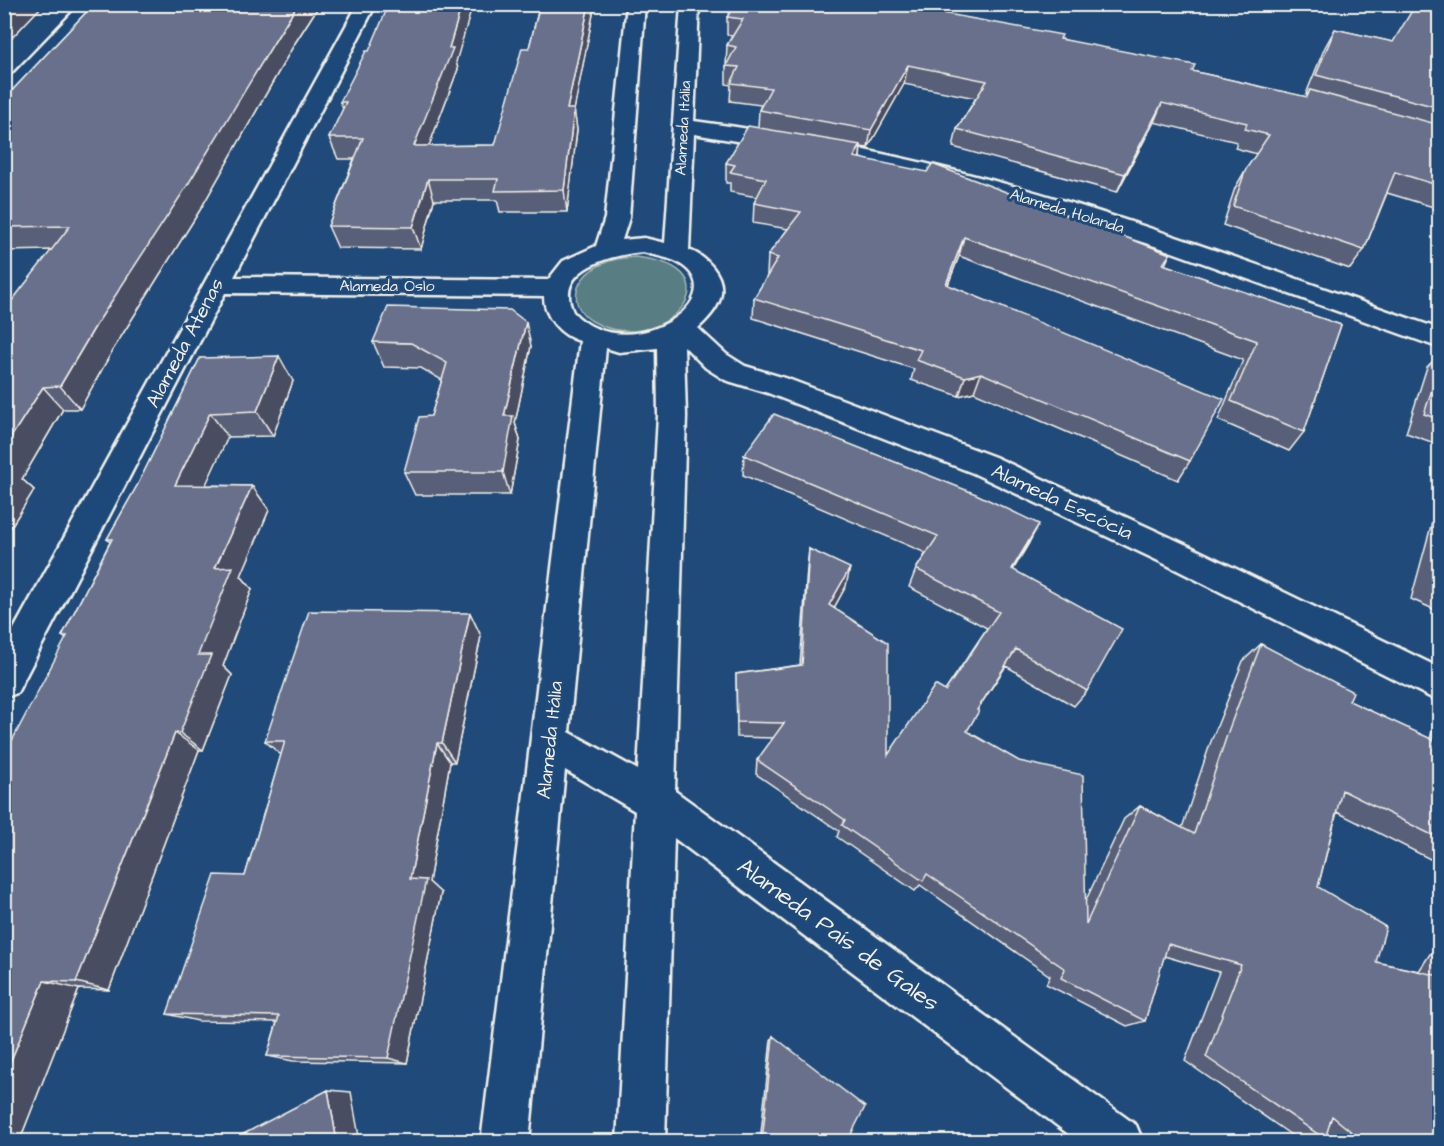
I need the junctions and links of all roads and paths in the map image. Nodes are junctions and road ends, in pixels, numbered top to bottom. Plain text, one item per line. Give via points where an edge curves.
1 (90, 4) edge
2 (367, 4) edge
3 (636, 4) edge
4 (690, 4) edge
5 (4, 96) edge
6 (682, 126) junction
7 (607, 249) junction
8 (678, 252) junction
9 (216, 285) junction
10 (557, 288) junction
11 (676, 332) junction
12 (594, 338) junction
13 (1440, 339) edge
14 (4, 682) edge
15 (1440, 686) edge
16 (550, 741) junction
17 (656, 801) junction
18 (505, 1142) edge
19 (641, 1142) edge
20 (1119, 1142) edge

1 - 5 street
2 - 9 street, Alameda Atenas
3 - 7 street via 617,218
4 - 6 street, Alameda Itália
6 - 8 street, Alameda Itália
6 - 13 street, Alameda Holanda via 847,154 1006,191 1130,230
7 - 8 street via 644,245
7 - 10 street via 574,264
8 - 11 street via 702,270 709,294 696,318
9 - 10 street, Alameda Oslo
9 - 14 street, Alameda Atenas
10 - 12 street via 556,303 562,316
11 - 12 street via 645,341
11 - 15 street, Alameda Escócia via 735,373 984,465 1179,556
11 - 17 street
12 - 16 street, Alameda Itália
16 - 17 street, Alameda País de Gales
16 - 18 street, Alameda Itália
17 - 19 street
17 - 20 street, Alameda País de Gales

